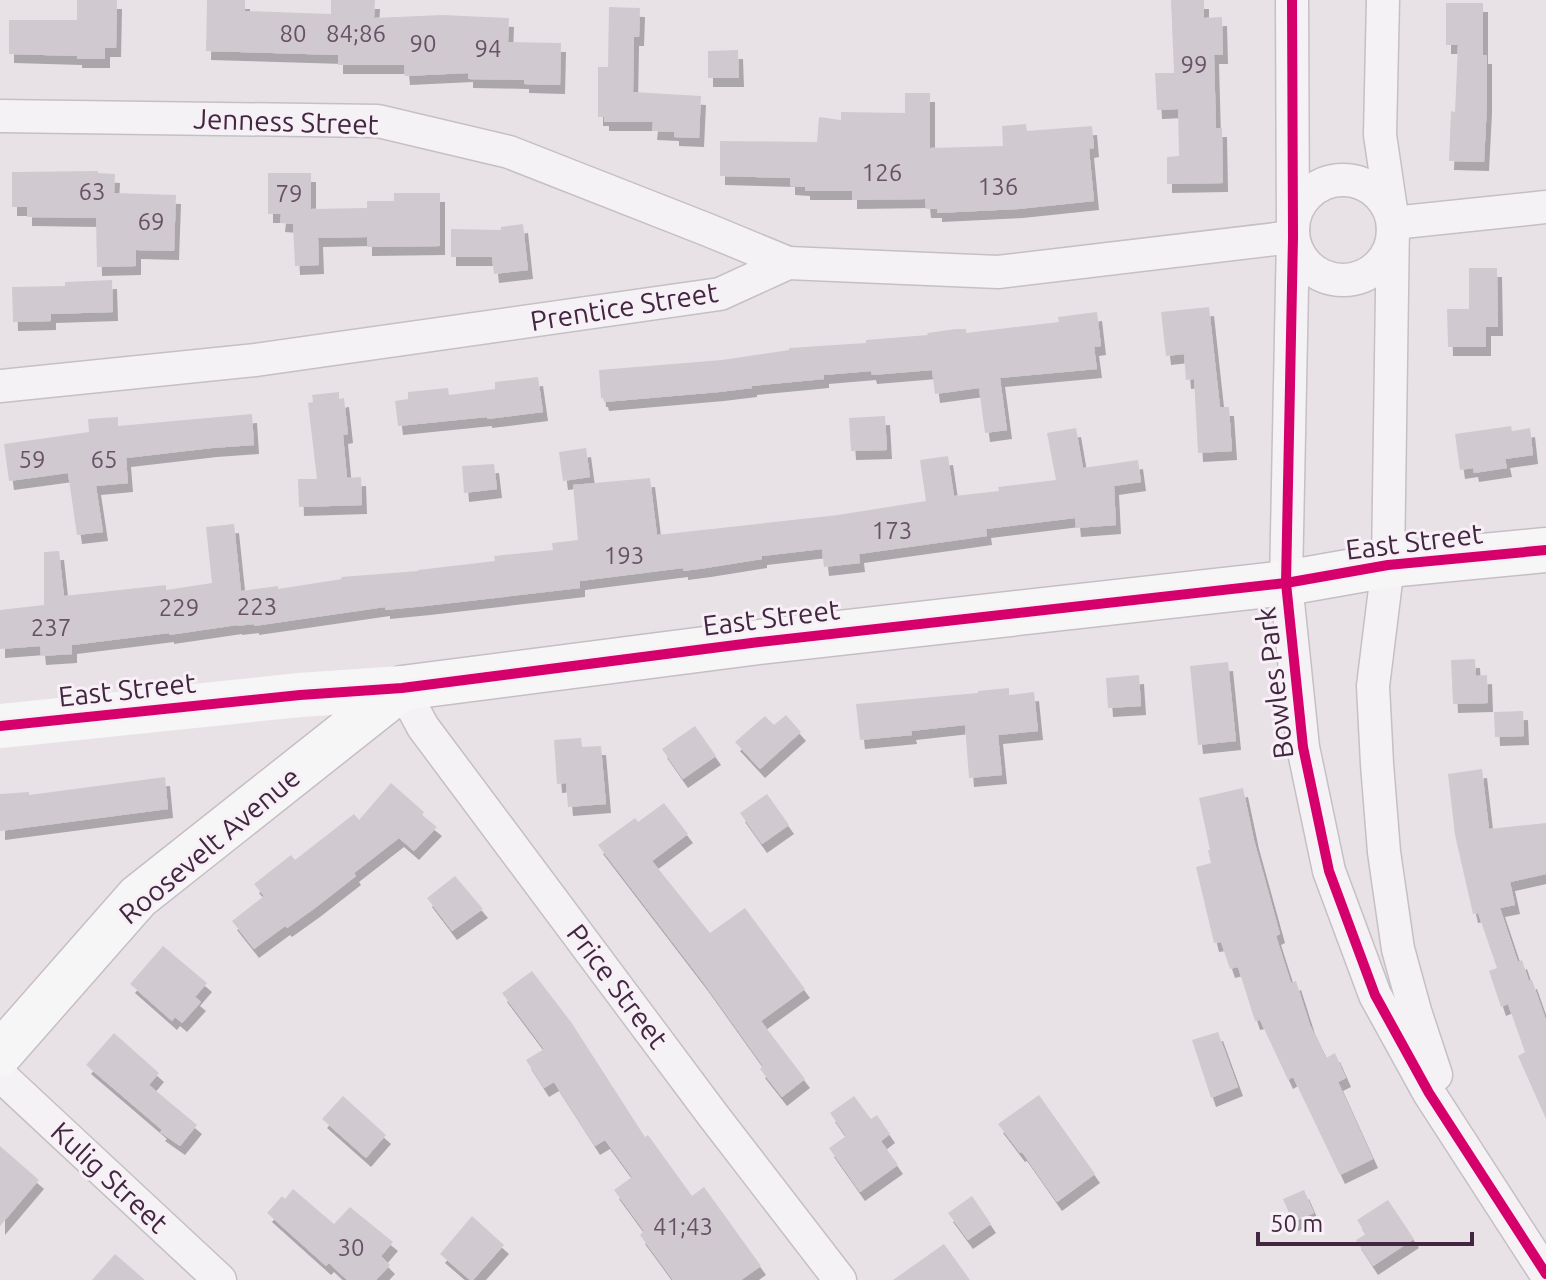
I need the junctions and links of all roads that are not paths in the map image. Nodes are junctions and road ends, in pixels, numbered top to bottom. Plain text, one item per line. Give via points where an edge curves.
1 (1292, 0) edge
2 (1383, 0) edge
3 (0, 116) edge
4 (1546, 207) edge
5 (1393, 223) junction
6 (1293, 237) junction
7 (788, 263) junction
8 (0, 386) edge
9 (1546, 550) edge
10 (1388, 565) junction
11 (1286, 583) junction
12 (402, 688) junction
13 (0, 726) edge
14 (0, 1054) edge
15 (0, 1075) edge
16 (1457, 1135) junction
17 (1546, 1274) edge
18 (220, 1280) edge
19 (840, 1280) edge

1 - 6 street, Bowles Park
2 - 5 street, Bowles Park via 1380,135
3 - 7 street, Jenness Street via 378,121 509,152
4 - 5 street
5 - 6 street via 1384,199 1363,183 1336,180 1312,190 1296,211
5 - 6 street via 1383,261 1369,274 1350,280 1330,279 1312,270
5 - 10 street, Bowles Park
6 - 7 street, Prentice Street via 998,272
6 - 11 street, Bowles Park
7 - 8 street, Prentice Street via 720,294 256,360
9 - 10 main road, East Street
10 - 11 main road, East Street
10 - 16 street, Bowles Park via 1373,686 1385,864 1401,961
11 - 12 main road, East Street
11 - 16 street, Bowles Park via 1303,747 1329,871 1375,995
12 - 13 main road, East Street
12 - 14 main road, Roosevelt Avenue via 138,897
12 - 19 street, Price Street via 423,727
15 - 18 street, Kulig Street
16 - 17 street, Bowles Park

